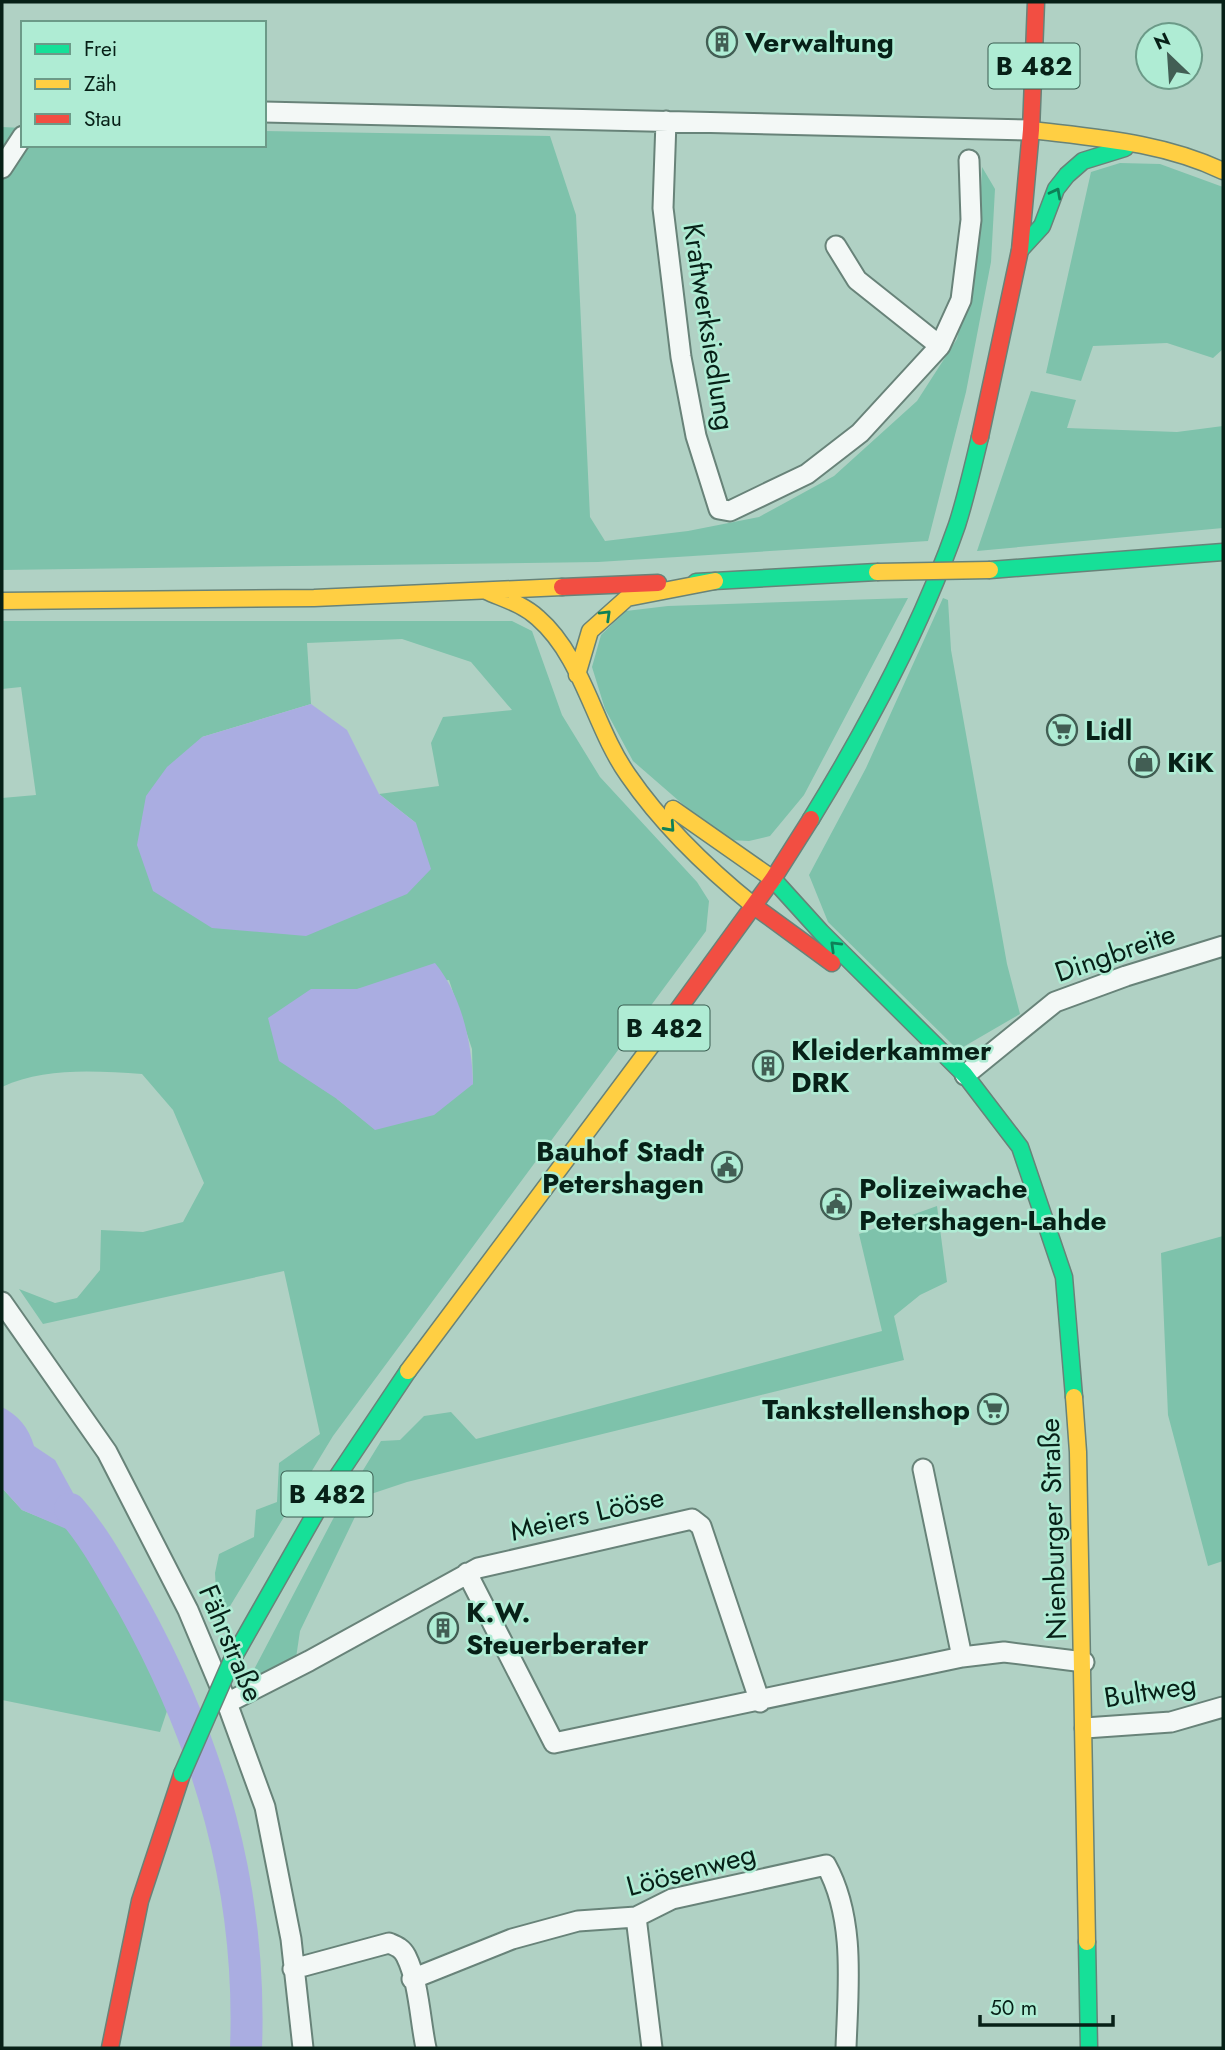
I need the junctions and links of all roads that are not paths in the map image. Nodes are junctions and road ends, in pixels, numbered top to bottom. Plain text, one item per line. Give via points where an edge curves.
1 (1036, 2) edge
2 (266, 112) edge
3 (666, 121) junction
4 (1031, 130) junction
5 (21, 139) edge
6 (1161, 149) junction
7 (969, 160) dead end
8 (2, 168) edge
9 (1223, 172) edge
10 (836, 246) dead end
11 (1020, 250) junction
12 (940, 346) junction
13 (1223, 552) edge
14 (715, 581) junction
15 (486, 591) junction
16 (2, 601) edge
17 (577, 675) junction
18 (613, 753) junction
19 (773, 879) junction
20 (754, 905) junction
21 (1223, 946) edge
22 (936, 1045) junction
23 (965, 1075) junction
24 (2, 1302) edge
25 (923, 1469) dead end
26 (467, 1573) junction
27 (962, 1657) junction
28 (1084, 1662) junction
29 (760, 1702) junction
30 (227, 1703) junction
31 (1223, 1707) edge
32 (1085, 1728) junction
33 (636, 1917) junction
34 (293, 1969) junction
35 (412, 1979) junction
36 (110, 2048) edge
37 (303, 2048) edge
38 (426, 2048) edge
39 (652, 2048) edge
40 (846, 2048) edge
41 (1089, 2048) edge

1 - 4 main road, B 482
2 - 3 street
3 - 4 street
3 - 12 street, Kraftwerksiedlung via 663,208 681,357 696,436 719,509 730,511 807,474 860,433
4 - 6 main road
4 - 11 main road, B 482
5 - 8 street
6 - 9 main road via 1207,162
11 -> 6 main road via 1042,226 1056,189 1083,161 1118,147
7 - 12 street, Kraftwerksiedlung via 971,220 961,300
10 - 12 street via 857,280
11 - 19 main road, B 482 via 990,401 957,524 925,605 858,741
13 - 14 main road, bridge via 990,570
14 - 15 main road
17 -> 14 main road via 590,631 627,598
15 - 16 main road via 276,599
15 - 17 main road via 538,618
17 - 18 main road
18 - 19 main road, Nienburger Straße via 676,812
18 -> 20 main road, Nienburger Straße via 664,821 720,880
19 - 20 main road, B 482
22 -> 19 main road, Nienburger Straße
20 - 22 main road, Nienburger Straße
20 - 36 main road, B 482, bridge via 433,1334 331,1486 232,1660 182,1774 141,1901
21 - 23 street, Dingbreite via 1055,1002
22 - 23 main road, Nienburger Straße
23 - 28 main road, Nienburger Straße via 1020,1147 1064,1278 1079,1452
24 - 30 street, Fährstraße via 107,1452 188,1610
25 - 27 street
26 - 29 street via 554,1744
26 - 29 street, Meiers Lööse via 692,1519 701,1526
26 - 30 street, Meiers Lööse
27 - 28 street via 1004,1652
27 - 29 street
28 - 32 main road, Nienburger Straße
30 - 34 street, Fährstraße via 265,1807
31 - 32 street, Bultweg via 1171,1722
32 - 41 main road, Nienburger Straße
33 - 35 street, Löösenweg via 578,1921 512,1939
33 - 39 street
33 - 40 street, Löösenweg via 672,1899 826,1865 843,1909 848,1978
34 - 35 street via 388,1943 400,1947
34 - 37 street, Fährstraße
35 - 38 street

